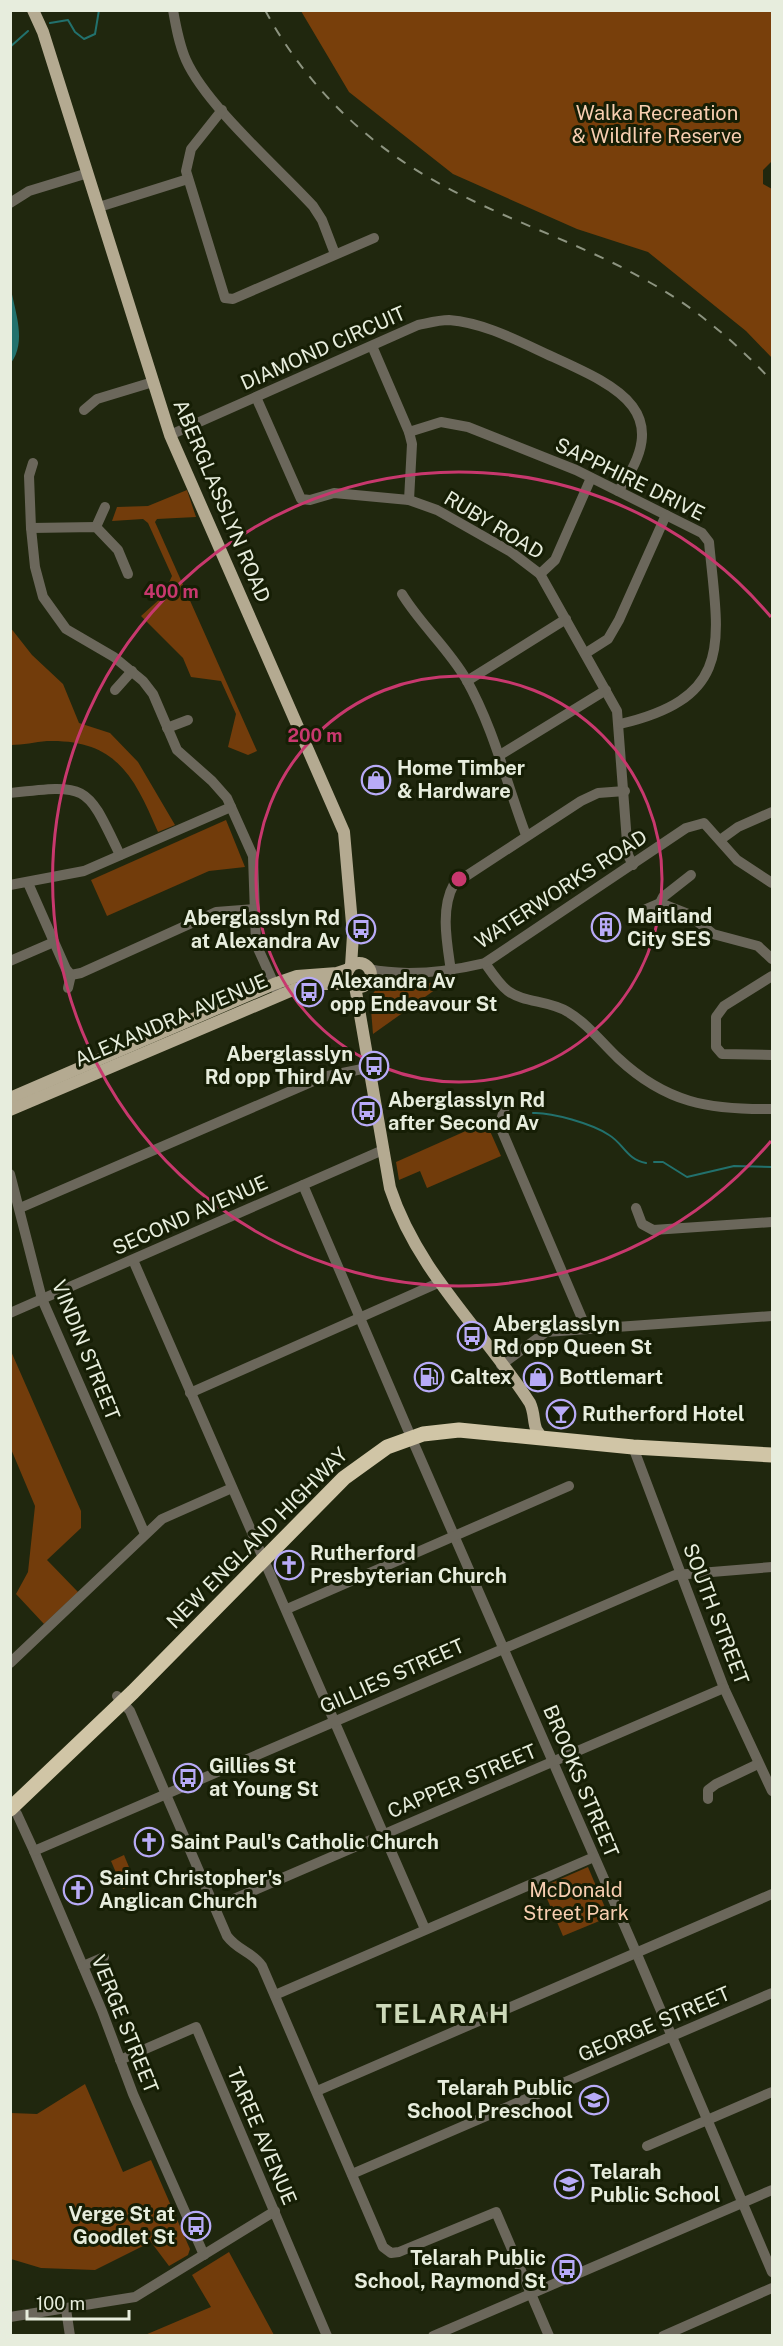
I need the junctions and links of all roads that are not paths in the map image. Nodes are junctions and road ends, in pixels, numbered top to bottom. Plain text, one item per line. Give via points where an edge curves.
1 (33, 10) edge
2 (173, 10) edge
3 (222, 110) junction
4 (88, 173) junction
5 (188, 179) junction
6 (10, 203) edge
7 (99, 207) junction
8 (374, 238) dead end
9 (335, 254) junction
10 (372, 346) junction
11 (153, 382) junction
12 (256, 397) junction
13 (84, 410) dead end
14 (409, 432) junction
15 (170, 435) junction
16 (33, 463) dead end
17 (591, 478) junction
18 (618, 491) junction
19 (410, 500) junction
20 (105, 507) dead end
21 (666, 515) junction
22 (96, 527) junction
23 (31, 528) junction
24 (128, 574) dead end
25 (540, 574) junction
26 (402, 594) dead end
27 (566, 619) junction
28 (586, 653) junction
29 (132, 671) junction
30 (467, 681) junction
31 (115, 690) dead end
32 (606, 690) junction
33 (188, 720) dead end
34 (620, 724) junction
35 (167, 728) junction
36 (500, 755) junction
37 (625, 791) junction
38 (10, 793) edge
39 (231, 807) junction
40 (772, 812) edge
41 (526, 835) junction
42 (720, 840) junction
43 (120, 855) junction
44 (633, 865) junction
45 (691, 874) dead end
46 (770, 877) edge
47 (28, 883) junction
48 (10, 885) edge
49 (660, 903) junction
50 (255, 909) junction
51 (646, 909) dead end
52 (353, 935) junction
53 (54, 942) junction
54 (772, 959) edge
55 (10, 961) edge
56 (485, 963) junction
57 (350, 968) junction
58 (450, 971) junction
59 (71, 975) junction
60 (772, 976) edge
61 (362, 978) junction
62 (68, 988) dead end
63 (276, 990) junction
64 (772, 1055) edge
65 (367, 1068) junction
66 (10, 1098) edge
67 (506, 1104) dead end
68 (772, 1109) edge
69 (10, 1110) edge
70 (383, 1150) junction
71 (10, 1174) edge
72 (303, 1185) junction
73 (20, 1208) junction
74 (636, 1208) dead end
75 (772, 1222) edge
76 (133, 1260) junction
77 (438, 1283) junction
78 (42, 1299) junction
79 (10, 1313) edge
80 (772, 1316) edge
81 (360, 1318) junction
82 (586, 1328) junction
83 (501, 1365) junction
84 (190, 1393) junction
85 (409, 1433) junction
86 (539, 1433) junction
87 (772, 1445) edge
88 (633, 1447) junction
89 (772, 1455) edge
90 (569, 1486) dead end
91 (232, 1488) junction
92 (145, 1534) junction
93 (455, 1535) junction
94 (262, 1555) junction
95 (772, 1567) edge
96 (681, 1575) junction
97 (287, 1609) junction
98 (504, 1647) junction
99 (10, 1664) edge
100 (724, 1688) junction
101 (120, 1699) junction
102 (335, 1721) junction
103 (554, 1761) junction
104 (758, 1764) junction
105 (772, 1791) edge
106 (166, 1795) junction
107 (708, 1799) dead end
108 (11, 1805) edge
109 (384, 1834) junction
110 (34, 1851) junction
111 (594, 1857) junction
112 (772, 1894) edge
113 (215, 1907) junction
114 (425, 1929) junction
115 (636, 1952) junction
116 (104, 1957) dead end
117 (83, 1966) junction
118 (772, 1993) edge
119 (275, 1995) junction
120 (671, 2036) junction
121 (120, 2060) junction
122 (317, 2091) junction
123 (772, 2092) edge
124 (707, 2120) junction
125 (647, 2146) dead end
126 (352, 2174) junction
127 (772, 2190) edge
128 (742, 2202) junction
129 (275, 2211) junction
130 (204, 2255) junction
131 (772, 2272) edge
132 (772, 2289) edge
133 (531, 2293) junction
134 (66, 2309) junction
135 (10, 2317) edge
136 (446, 2333) edge
137 (70, 2336) edge
138 (327, 2336) edge
139 (433, 2336) edge
140 (549, 2336) edge
141 (663, 2336) edge

1 - 4 main road, ABERGLASSLYN ROAD
2 - 3 street via 186,60
3 - 5 street via 191,149
3 - 9 street via 313,206
4 - 6 street via 29,191
4 - 7 main road, ABERGLASSLYN ROAD
5 - 7 street
5 - 9 street via 225,298 233,299
7 - 11 main road, ABERGLASSLYN ROAD
8 - 9 street
10 - 12 street, DIAMOND CIRCUIT
10 - 14 street
10 - 18 street, DIAMOND CIRCUIT via 418,325 448,320 496,330 606,381 628,398 641,429 641,447 633,470
11 - 13 street via 97,399
11 - 15 main road, ABERGLASSLYN ROAD
12 - 15 street, DIAMOND CIRCUIT
12 - 19 street, RUBY ROAD via 301,499 334,493
14 - 17 street, SAPPHIRE DRIVE via 441,422 468,427
14 - 19 street
15 - 52 main road, ABERGLASSLYN ROAD via 344,832
16 - 23 street via 29,476
17 - 18 street, SAPPHIRE DRIVE
17 - 25 street via 555,560
18 - 21 street, SAPPHIRE DRIVE
19 - 25 street, RUBY ROAD via 436,510 511,552
20 - 22 street
21 - 28 street via 608,639
21 - 34 street, SAPPHIRE DRIVE via 702,533 709,542 718,636 715,656 707,677 676,704
22 - 23 street
22 - 24 street via 118,550
23 - 29 street via 39,587 57,620 78,638
25 - 27 street, RUBY ROAD
26 - 30 street via 450,653
27 - 28 street, RUBY ROAD
27 - 30 street
28 - 32 street, RUBY ROAD
29 - 31 street
29 - 35 street via 153,694
30 - 36 street
32 - 34 street, RUBY ROAD
32 - 36 street
33 - 35 street
34 - 37 street, RUBY ROAD
35 - 39 street via 177,750 217,786
36 - 41 street
37 - 41 street via 598,793
37 - 44 street, RUBY ROAD via 628,855
38 - 43 street via 62,787 79,792 95,804
39 - 43 street
39 - 50 street via 253,856
40 - 42 street
41 - 58 street via 463,876 450,890 445,912
42 - 44 street, WATERWORKS ROAD via 704,823 686,828
42 - 46 street via 747,869
43 - 47 street via 73,874
44 - 56 street, WATERWORKS ROAD
45 - 49 street
47 - 48 street
47 - 53 street
49 - 51 street
49 - 54 street via 688,914 713,934 758,946
50 - 59 street via 216,912
50 - 63 street via 257,948
52 - 57 main road, ABERGLASSLYN ROAD
52 - 61 main road, ABERGLASSLYN ROAD
53 - 55 street
53 - 59 street
56 - 58 street, WATERWORKS ROAD
56 - 68 street via 509,992 548,1002 576,1017 633,1073 659,1090 702,1106
57 - 61 main road, ABERGLASSLYN ROAD via 347,975
57 - 61 main road, ALEXANDRA AVENUE via 357,964
57 - 63 main road, ALEXANDRA AVENUE via 337,973 297,976
58 - 61 street, WATERWORKS ROAD
59 - 62 street
60 - 64 street via 724,1006 716,1017 716,1047 722,1054
61 - 63 main road, ALEXANDRA AVENUE
61 - 65 main road via 361,1016
63 - 66 main road, ALEXANDRA AVENUE
63 - 69 main road, ALEXANDRA AVENUE
65 - 70 main road
65 - 73 street via 323,1077
67 - 82 street via 502,1131
70 - 72 street, SECOND AVENUE
70 - 77 main road via 399,1211
71 - 73 street, VINDIN STREET
72 - 76 street, SECOND AVENUE
72 - 81 street, BROOKS STREET
73 - 78 street, VINDIN STREET
74 - 75 street via 642,1224 653,1230
76 - 78 street, SECOND AVENUE
76 - 84 street
77 - 81 street
77 - 83 main road
78 - 79 street, SECOND AVENUE
78 - 92 street, VINDIN STREET
80 - 82 street
81 - 84 street
81 - 85 street, BROOKS STREET
82 - 83 street via 541,1335
83 - 86 main road via 530,1402
84 - 91 street
85 - 86 highway, NEW ENGLAND HIGHWAY
85 - 93 street, BROOKS STREET
85 - 94 highway, NEW ENGLAND HIGHWAY via 358,1465
86 - 87 highway, NEW ENGLAND HIGHWAY
86 - 88 highway, NEW ENGLAND HIGHWAY
88 - 89 highway, NEW ENGLAND HIGHWAY
88 - 96 street, SOUTH STREET
90 - 93 street
91 - 92 street via 168,1515
91 - 94 street
92 - 99 street
93 - 97 street
93 - 98 street, BROOKS STREET
94 - 97 street
94 - 101 highway, NEW ENGLAND HIGHWAY
95 - 96 street, GILLIES STREET
96 - 98 street, GILLIES STREET
96 - 100 street, SOUTH STREET
97 - 102 street
98 - 102 street, GILLIES STREET
98 - 103 street, BROOKS STREET
100 - 103 street, CAPPER STREET
100 - 104 street, SOUTH STREET
101 - 106 street via 130,1711
101 - 108 highway, NEW ENGLAND HIGHWAY
102 - 106 street, GILLIES STREET
102 - 109 street
103 - 109 street, CAPPER STREET
103 - 111 street, BROOKS STREET
104 - 105 street, SOUTH STREET
104 - 107 street via 716,1784 708,1790
106 - 110 street, GILLIES STREET
106 - 113 street
108 - 110 street, VERGE STREET
109 - 113 street, CAPPER STREET
109 - 114 street
110 - 117 street, VERGE STREET
111 - 114 street
111 - 115 street, BROOKS STREET
112 - 115 street
113 - 119 street via 235,1946 258,1959
114 - 119 street
115 - 120 street, BROOKS STREET
115 - 122 street
116 - 117 street
117 - 121 street, VERGE STREET
118 - 120 street, GEORGE STREET
119 - 122 street
120 - 124 street, BROOKS STREET
120 - 126 street, GEORGE STREET
121 - 129 street, TAREE AVENUE via 196,2027
121 - 130 street, VERGE STREET
122 - 126 street
123 - 124 street
124 - 125 street
124 - 128 street, BROOKS STREET
126 - 133 street via 383,2247 391,2253 496,2212
127 - 128 street
128 - 131 street, BROOKS STREET
128 - 133 street
129 - 130 street
129 - 138 street, TAREE AVENUE
130 - 134 street via 135,2297
132 - 141 street
133 - 136 street
133 - 140 street
134 - 135 street
134 - 137 street
136 - 139 street

